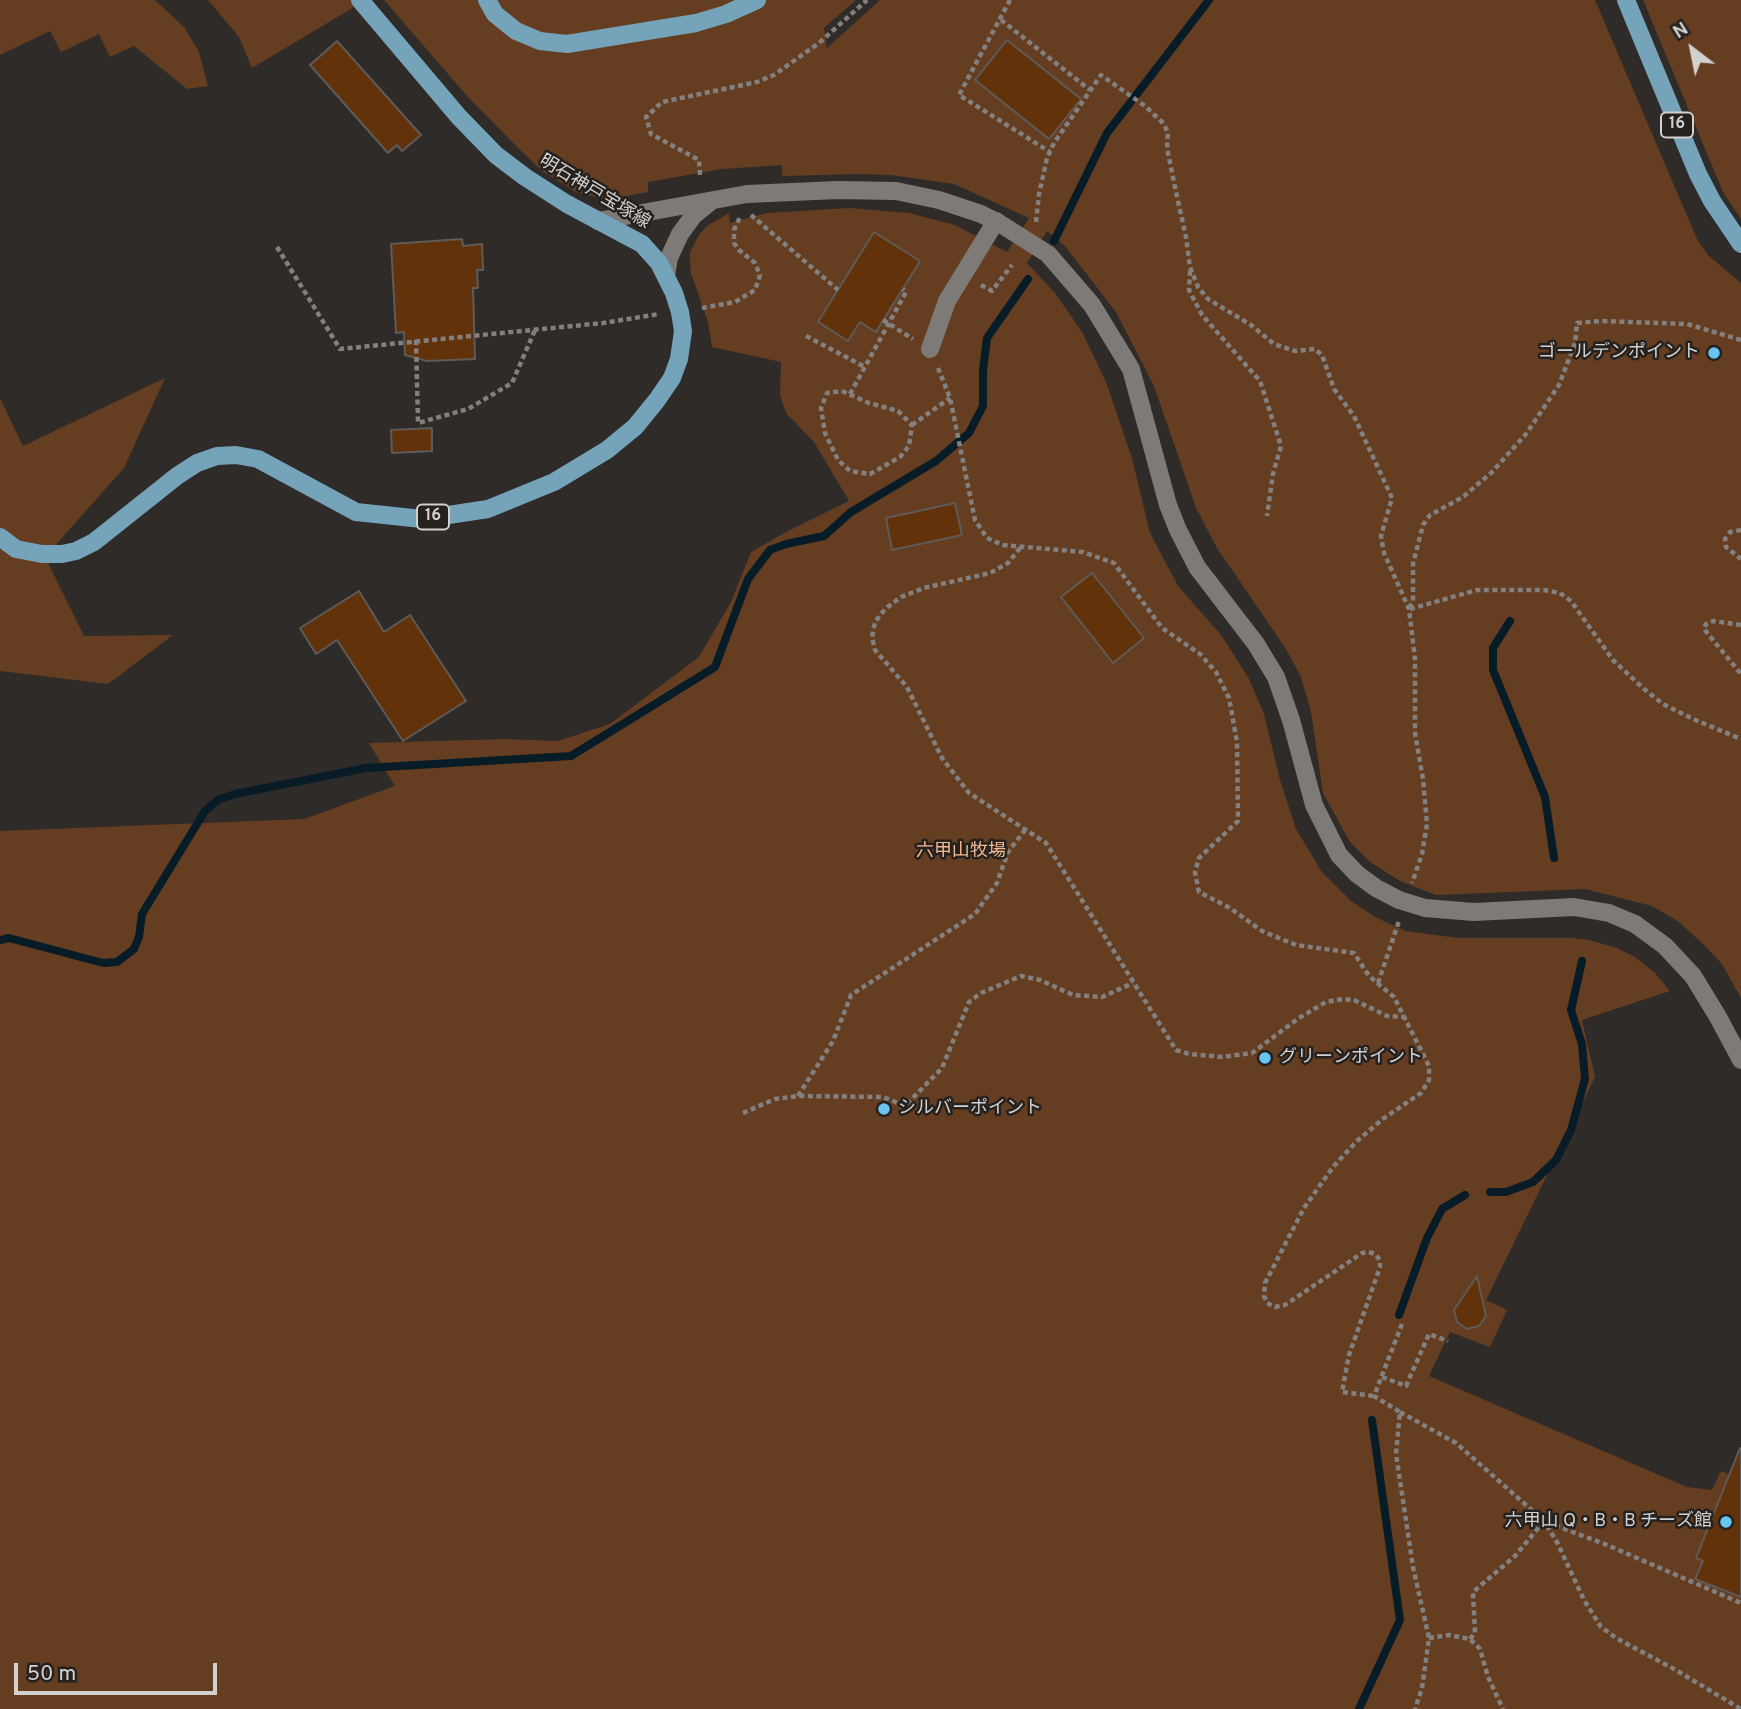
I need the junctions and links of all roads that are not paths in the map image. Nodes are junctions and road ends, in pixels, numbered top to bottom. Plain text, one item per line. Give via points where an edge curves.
1 (360, 0) edge
2 (487, 0) edge
3 (757, 0) edge
4 (1626, 0) edge
5 (713, 200) junction
6 (598, 221) junction
7 (996, 221) junction
8 (1741, 244) edge
9 (666, 276) junction
10 (930, 349) dead end
11 (0, 537) edge
12 (1741, 1060) edge

1 - 6 main road, 明石神戸宝塚線 / 16 via 496,155
2 - 3 main road via 495,14 516,31 540,41 566,44 696,23
4 - 8 main road, 16 via 1698,174
5 - 6 street
5 - 7 street via 784,192 896,191 939,200
5 - 9 street via 680,234
6 - 9 main road, 明石神戸宝塚線 / 16 via 642,244
7 - 10 street via 947,301
7 - 12 street via 1048,254 1092,305 1131,369 1180,537 1197,568 1276,677 1314,805 1339,855 1376,888 1425,908 1474,912 1574,907 1635,924 1665,946 1693,976
9 - 11 main road, 明石神戸宝塚線 / 16 via 682,331 679,359 657,400 635,427 607,450 554,482 488,509 422,519 356,512 258,459 217,456 177,476 94,542 76,551 42,554 16,549

